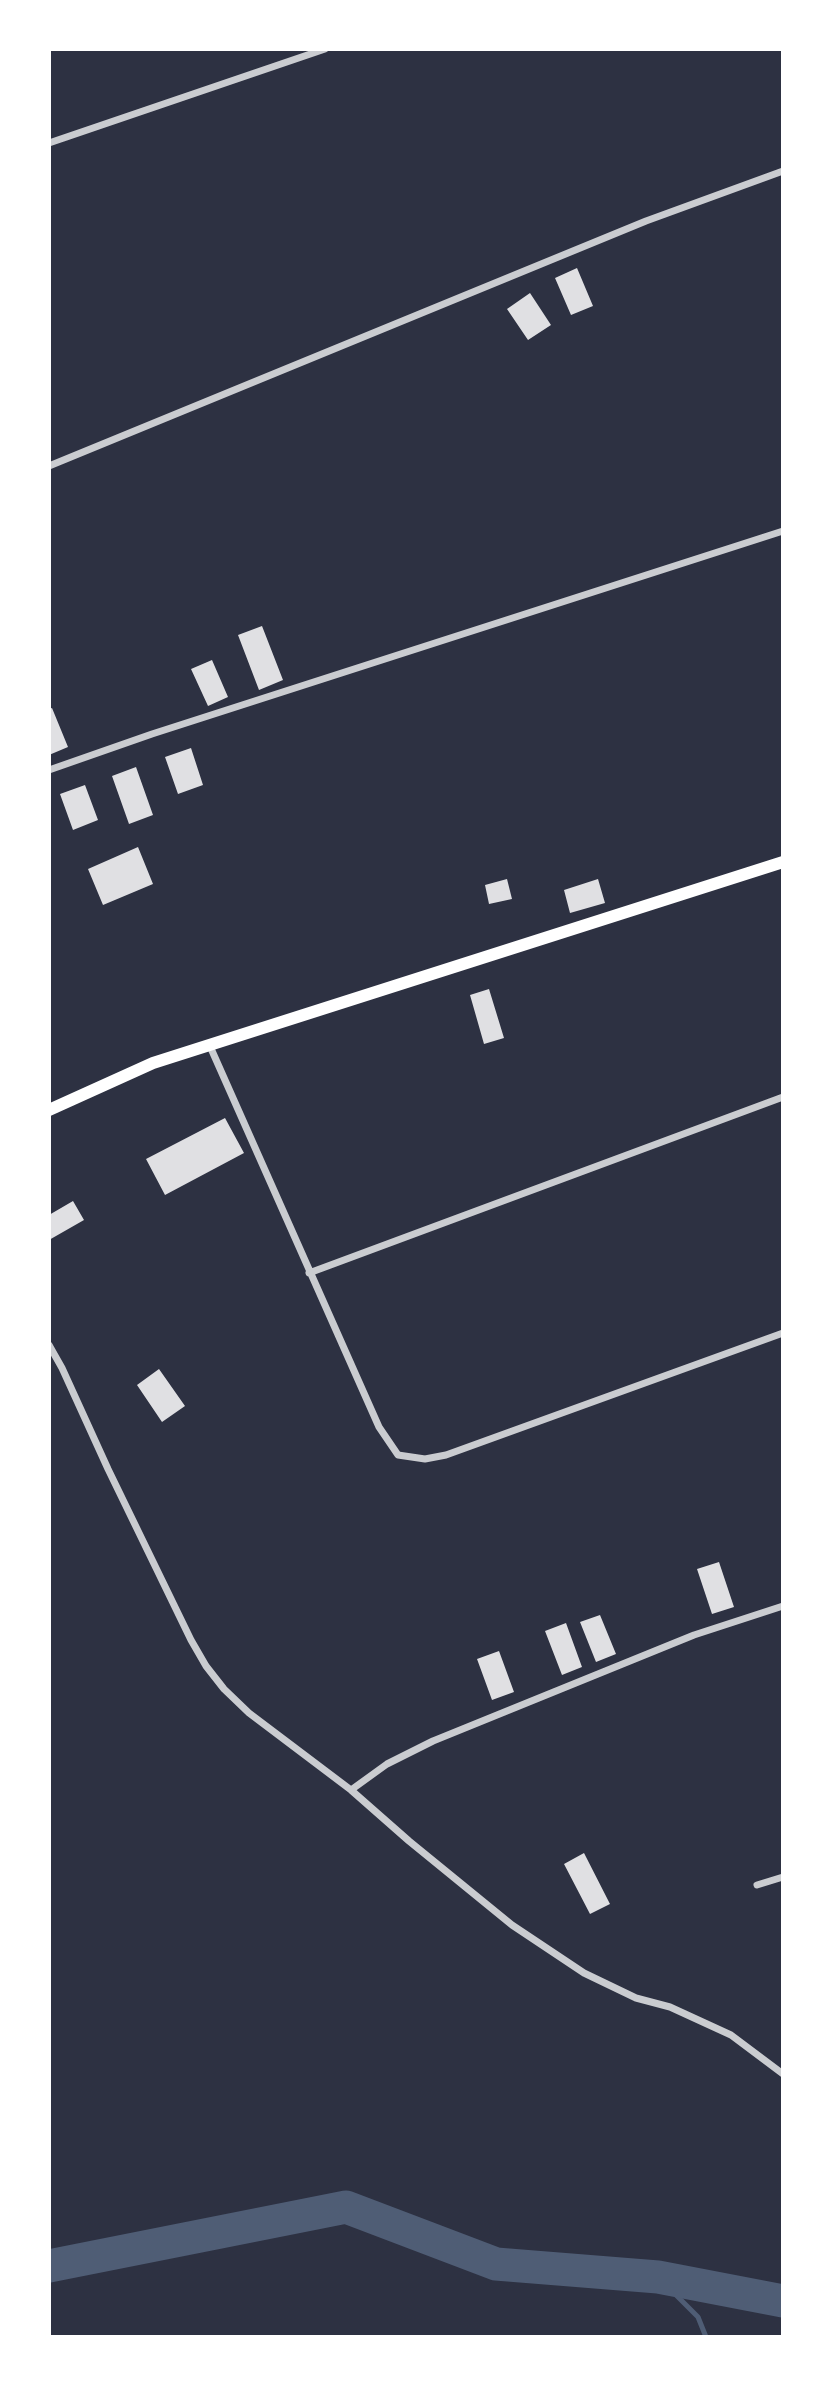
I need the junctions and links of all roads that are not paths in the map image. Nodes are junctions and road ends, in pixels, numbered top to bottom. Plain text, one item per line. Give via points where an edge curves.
1 (325, 49) edge
2 (49, 143) edge
3 (783, 171) edge
4 (49, 466) edge
5 (783, 531) edge
6 (49, 770) edge
7 (783, 862) edge
8 (209, 1044) junction
9 (783, 1097) edge
10 (49, 1110) edge
11 (309, 1273) junction
12 (783, 1333) edge
13 (49, 1345) edge
14 (783, 1606) edge
15 (351, 1790) junction
16 (783, 1877) edge
17 (757, 1885) dead end
18 (783, 2074) edge

1 - 2 street
3 - 4 street via 646,221
5 - 6 street
7 - 8 main road
8 - 10 main road via 153,1063
8 - 11 street
9 - 11 street
11 - 12 street via 379,1427 398,1455 413,1459 446,1455
13 - 15 street via 206,1666 248,1713
14 - 15 street via 694,1635 433,1741 387,1764
15 - 18 street via 512,1925 558,1956 636,1998 670,2007 731,2035
16 - 17 street

